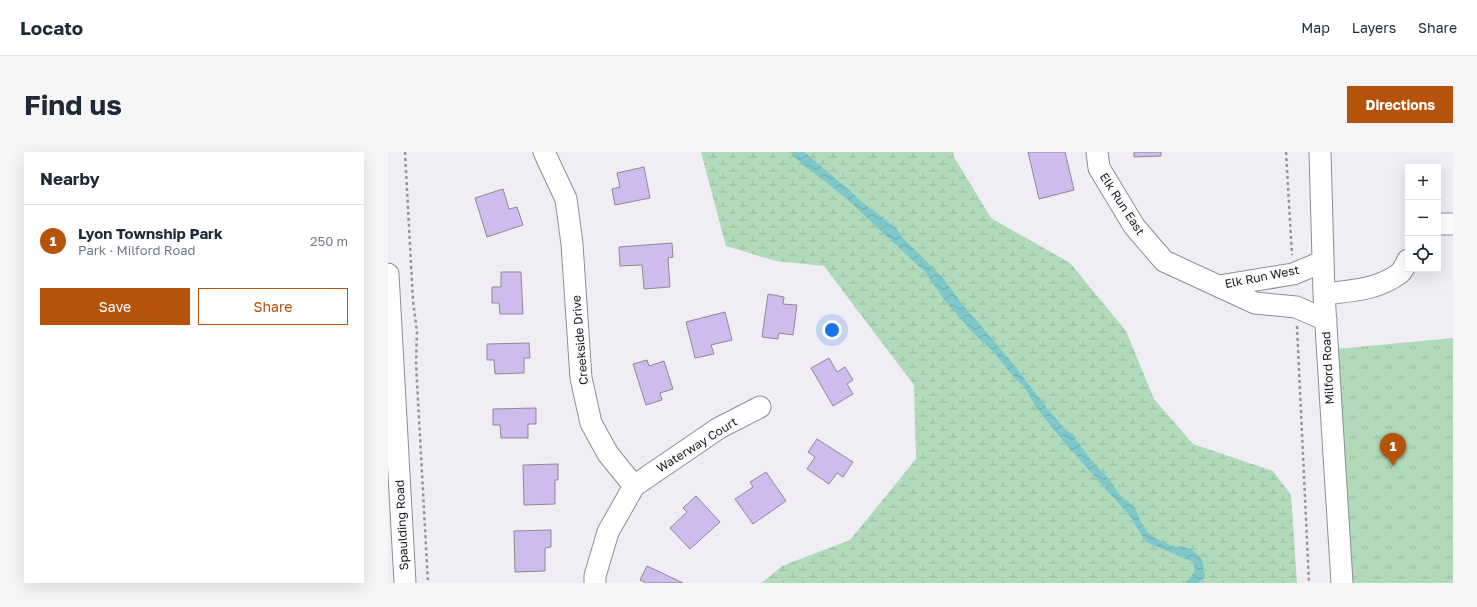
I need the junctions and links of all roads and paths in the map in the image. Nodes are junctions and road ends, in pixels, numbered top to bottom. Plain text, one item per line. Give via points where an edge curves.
1 (405, 152) edge
2 (544, 152) edge
3 (1097, 152) edge
4 (1286, 152) edge
5 (1320, 152) edge
6 (1441, 224) edge
7 (1453, 224) edge
8 (1322, 262) junction
9 (1405, 265) edge
10 (388, 274) edge
11 (1293, 274) junction
12 (1218, 286) junction
13 (1324, 294) junction
14 (1296, 307) junction
15 (1326, 320) junction
16 (760, 407) dead end
17 (634, 486) junction
18 (405, 583) edge
19 (428, 583) edge
20 (594, 583) edge
21 (1309, 583) edge
22 (1342, 583) edge

1 - 19 path via 417,332 416,363
2 - 17 street, Creekside Drive via 566,199 572,244 581,378 591,423 608,454
3 - 12 street, Elk Run East via 1099,168 1130,219 1164,261
4 - 11 path
5 - 8 street, Milford Road
6 - 7 street
8 - 11 street, Elk Run West
8 - 13 street, Milford Road
9 - 13 street via 1401,272 1370,288
10 - 18 street, Spaulding Road
11 - 12 street, Elk Run West
12 - 14 street, Elk Run West via 1255,303
13 - 15 street, Milford Road
14 - 15 street, Elk Run West
14 - 21 path
15 - 22 street, Milford Road
16 - 17 street, Waterway Court via 719,428
17 - 20 street via 608,532

